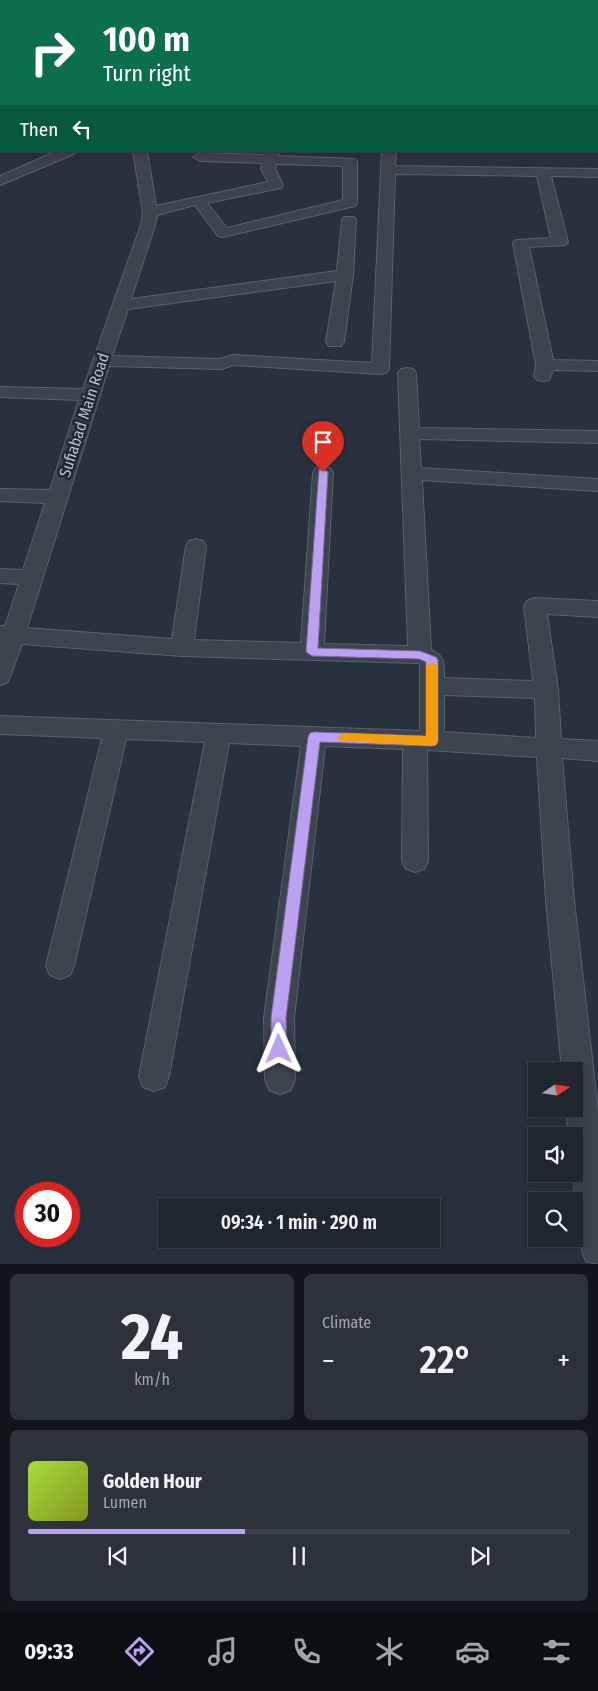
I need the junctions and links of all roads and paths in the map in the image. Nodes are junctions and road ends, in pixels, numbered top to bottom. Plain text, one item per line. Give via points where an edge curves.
1 (67, 152) edge
2 (140, 152) edge
3 (389, 152) edge
4 (271, 155) edge
5 (200, 157) dead end
6 (350, 157) edge
7 (388, 170) junction
8 (543, 172) junction
9 (598, 173) edge
10 (0, 181) edge
11 (198, 200) junction
12 (150, 212) junction
13 (349, 220) dead end
14 (344, 275) junction
15 (120, 305) junction
16 (335, 342) dead end
17 (101, 361) junction
18 (598, 366) edge
19 (407, 373) dead end
20 (0, 392) edge
21 (90, 395) junction
22 (410, 433) junction
23 (598, 437) edge
24 (323, 472) dead end
25 (412, 473) junction
26 (598, 485) edge
27 (0, 495) edge
28 (57, 497) junction
29 (196, 546) dead end
30 (0, 576) edge
31 (32, 578) junction
32 (598, 609) edge
33 (7, 634) edge
34 (182, 648) junction
35 (312, 652) junction
36 (420, 655) junction
37 (0, 676) edge
38 (432, 686) junction
39 (546, 690) junction
40 (0, 725) edge
41 (116, 729) junction
42 (219, 733) junction
43 (314, 737) junction
44 (424, 741) junction
45 (548, 748) junction
46 (598, 751) edge
47 (415, 861) dead end
48 (60, 966) dead end
49 (154, 1076) dead end
50 (280, 1079) dead end
51 (598, 1250) edge

1 - 10 street
2 - 12 street, Sufiabad Main Road
3 - 7 street
4 - 5 street
4 - 6 street
4 - 11 street via 268,169 276,185
6 - 11 street via 350,203 224,233
7 - 8 street
7 - 17 street via 380,369 234,360 221,364
8 - 9 street
8 - 18 street via 560,242 521,243 544,370
11 - 12 street
12 - 15 street, Sufiabad Main Road
13 - 14 street
14 - 15 street
14 - 16 street
15 - 17 street, Sufiabad Main Road
17 - 21 street, Sufiabad Main Road
19 - 22 street
20 - 21 street
21 - 28 street, Sufiabad Main Road
22 - 23 street
22 - 25 street
24 - 35 street
25 - 26 street
25 - 36 street
27 - 28 street
28 - 31 street, Sufiabad Main Road
29 - 34 street
30 - 31 street
31 - 33 street, Sufiabad Main Road
32 - 39 street via 535,606
33 - 34 street
33 - 37 street, Sufiabad Main Road
34 - 35 street
35 - 36 street
36 - 38 street via 432,660
38 - 39 street
38 - 44 street
39 - 45 street
40 - 41 street
41 - 42 street
41 - 48 street
42 - 43 street
42 - 49 street
43 - 44 street
43 - 50 street via 279,1018
44 - 45 street
44 - 47 street
45 - 46 street
45 - 51 street via 565,959

